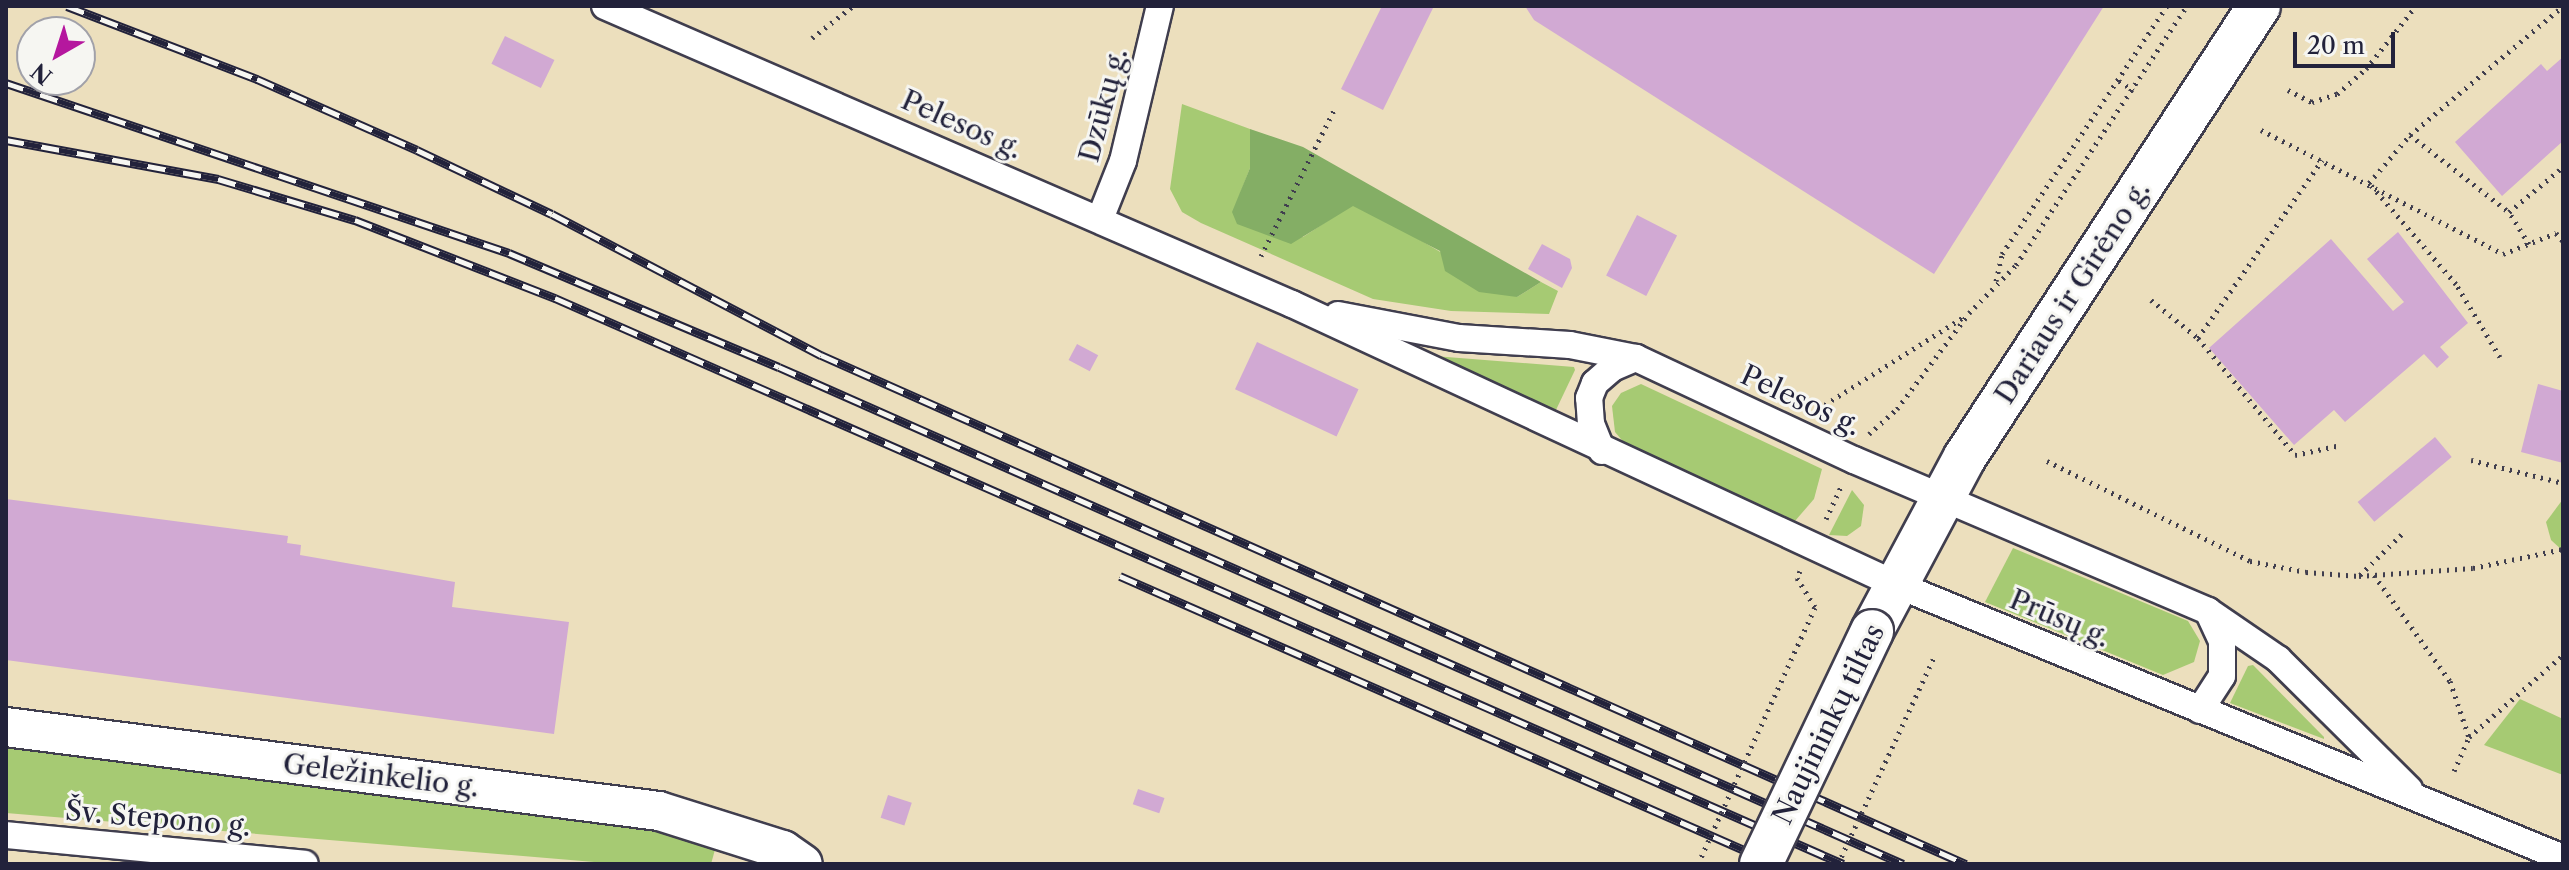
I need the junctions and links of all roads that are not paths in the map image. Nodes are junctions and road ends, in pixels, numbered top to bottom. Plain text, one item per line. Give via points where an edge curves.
1 (605, 6) edge
2 (1160, 6) edge
3 (2259, 6) edge
4 (1100, 219) junction
5 (1292, 304) junction
6 (1636, 358) junction
7 (1602, 451) junction
8 (1940, 498) junction
9 (1895, 584) junction
10 (2208, 611) junction
11 (2200, 710) junction
12 (6, 727) edge
13 (2417, 797) junction
14 (6, 835) edge
15 (760, 852) edge
16 (2563, 858) edge
17 (305, 864) edge
18 (803, 864) edge
19 (1761, 864) edge

1 - 4 street, Pelesos g.
2 - 4 street, Dzūkų g. via 1123,161
3 - 8 main road, Dariaus ir Girėno g.
4 - 5 street, Pelesos g.
5 - 6 street, Pelesos g. via 1459,338 1570,345
5 - 7 street, Pelesos g.
6 - 7 street via 1603,375 1589,398 1591,424
6 - 8 street, Pelesos g.
7 - 9 street, Pelesos g.
8 - 9 main road, Dariaus ir Girėno g.
8 - 10 street, Prūsų g.
9 - 11 street, Prūsų g.
9 - 19 main road, Naujininkų tiltas, bridge
10 - 11 street via 2222,641 2222,676
10 - 13 street, Prūsų g. via 2278,659
11 - 13 street, Prūsų g.
12 - 15 main road, Geležinkelio g. via 659,811 702,820
13 - 16 street, Prūsų g.
14 - 17 street, Šv. Stepono g.
15 - 18 main road, Geležinkelio g. via 783,850

